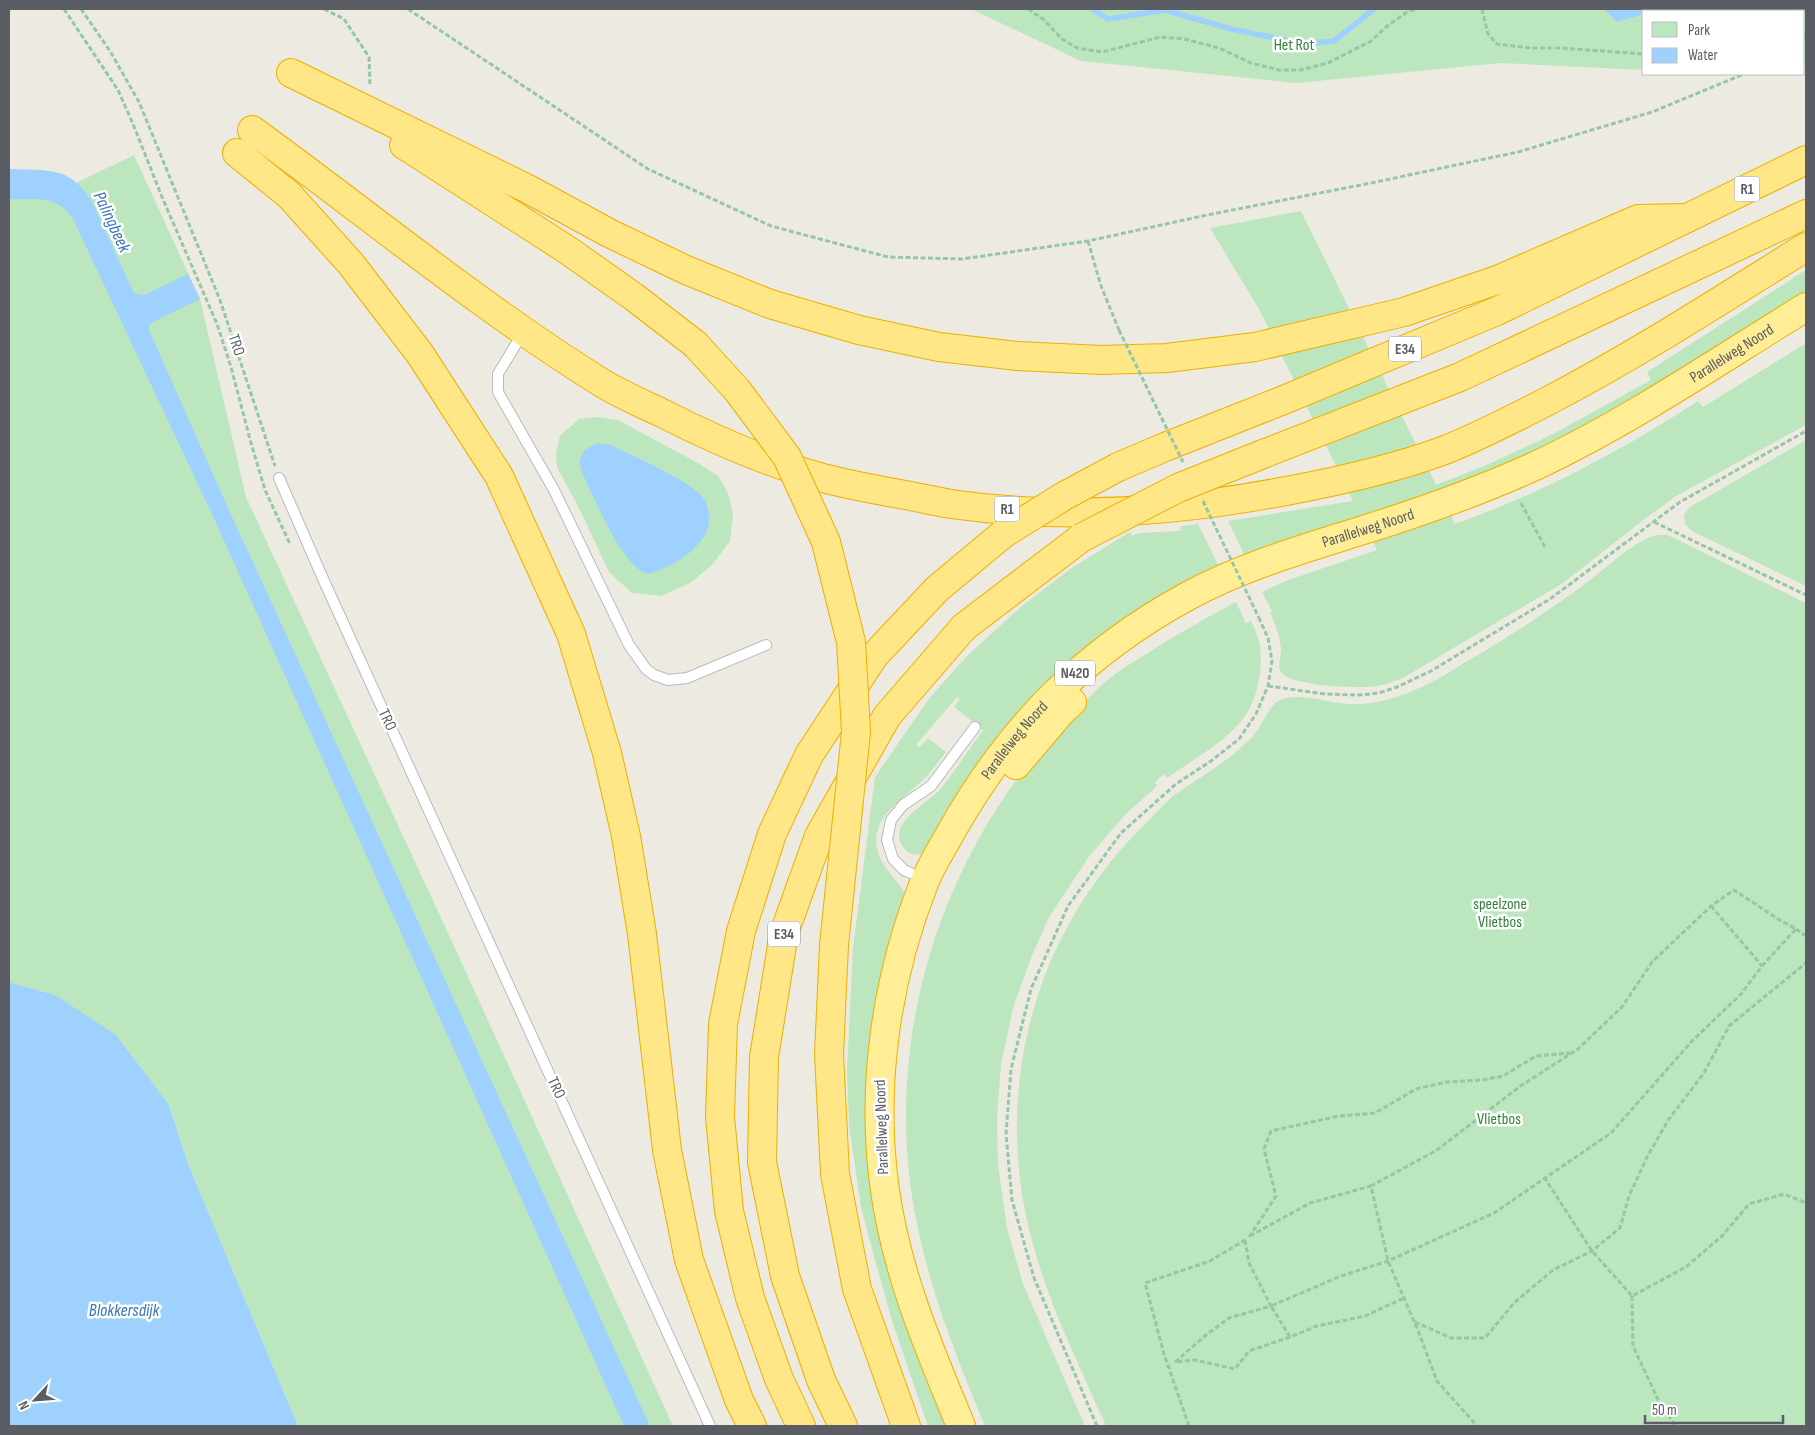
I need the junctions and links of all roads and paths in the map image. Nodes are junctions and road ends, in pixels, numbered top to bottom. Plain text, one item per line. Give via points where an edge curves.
1 (64, 9) edge
2 (81, 9) edge
3 (324, 9) edge
4 (408, 9) edge
5 (1028, 9) edge
6 (1416, 9) edge
7 (1482, 9) edge
8 (1642, 54) edge
9 (1742, 75) edge
10 (370, 86) dead end
11 (252, 130) dead end
12 (237, 153) dead end
13 (1806, 160) edge
14 (1806, 214) edge
15 (1687, 218) junction
16 (1088, 242) junction
17 (1806, 247) edge
18 (1806, 308) edge
19 (1806, 325) edge
20 (524, 330) junction
21 (1119, 330) dead end
22 (1806, 431) edge
23 (279, 478) joint
24 (1521, 503) dead end
25 (1654, 522) junction
26 (290, 544) dead end
27 (1546, 549) dead end
28 (1806, 595) edge
29 (1259, 618) dead end
30 (766, 644) dead end
31 (1268, 686) junction
32 (975, 727) dead end
33 (925, 879) junction
34 (1711, 906) junction
35 (1796, 929) junction
36 (1806, 936) edge
37 (1806, 963) edge
38 (1762, 966) junction
39 (1572, 1053) junction
40 (1544, 1177) junction
41 (1371, 1186) junction
42 (1806, 1203) edge
43 (1247, 1238) junction
44 (1592, 1251) junction
45 (1388, 1261) junction
46 (1632, 1296) junction
47 (1404, 1298) junction
48 (1271, 1306) junction
49 (1414, 1322) junction
50 (1290, 1337) junction
51 (710, 1426) edge
52 (752, 1426) edge
53 (801, 1426) edge
54 (843, 1426) edge
55 (906, 1426) edge
56 (961, 1426) edge
57 (977, 1426) edge
58 (1098, 1426) edge
59 (1189, 1426) edge
60 (1477, 1426) edge
61 (1676, 1426) edge

1 - 26 path via 118,90 133,124 217,324 265,490
2 - 23 path, TRO via 139,102 220,300
3 - 10 path via 344,19 369,57
4 - 16 path via 648,169 771,226 888,256 962,259
5 - 6 path via 1077,48 1102,52 1160,37 1185,39 1279,70 1301,70 1335,60 1371,41 1400,17
7 - 8 path via 1488,34 1497,44
9 - 16 path via 1652,112 1518,152
11 - 20 highway, R1
12 - 52 highway via 289,195 351,264 420,354 499,476 570,634 607,753 626,836 642,934 667,1150 689,1260 739,1400
13 - 15 highway, R1
14 - 54 highway, E34, bridge via 1460,377 1178,488 1081,538 964,627 887,716 819,836 784,933 764,1057 762,1162 785,1276 821,1380
15 - 53 highway, E34, bridge via 1497,311 1164,446 1064,496 1003,534 937,589 874,656 805,764 772,834 741,931 723,1024 720,1117 729,1211 750,1298 779,1379
15 - 55 highway, bridge via 1638,219 1497,280 1422,306 1255,347 1167,358 1101,360 1018,356 939,346 859,330 770,304 686,270 609,233 528,189 291,73 566,249 695,344 737,390 787,457 826,542 851,642 856,732 834,945 829,1054 835,1174 857,1289
16 - 21 path
17 - 20 highway, R1 via 1572,388 1500,426 1444,450 1386,469 1316,486 1242,500 1172,508 1026,511 952,504 816,476 744,452 678,421 605,384
18 - 33 highway, Parallelweg Noord / N420 via 1571,449 1447,502 1275,558 1220,580 1186,597 1117,641 1073,675 1029,719 973,794
19 - 57 highway, Parallelweg Noord / N420 via 1639,429 1518,491 1433,524 1282,572 1222,597 1177,621 1110,667 1061,712 1017,764 982,813 952,865 933,907 916,959 902,1027 896,1101 899,1174 912,1246 931,1313
20 - 30 lane via 498,374 498,392 554,490 629,645 646,668 668,680 687,678
22 - 25 path via 1680,502
23 - 51 lane, TRO
24 - 27 path
25 - 28 path
25 - 31 path via 1576,581 1431,671 1397,687 1359,695
29 - 31 path via 1268,638 1272,660
31 - 58 path via 1256,714 1239,739 1176,784 1121,833 1068,906 1031,989 1011,1068 1006,1134 1012,1200 1034,1278
32 - 33 lane via 931,786 903,806 891,820 887,840 893,859 904,870
33 - 56 highway, Parallelweg Noord / N420 via 890,995 881,1060 879,1122 894,1244 919,1324
34 - 35 path via 1734,890
34 - 38 path
34 - 39 path via 1652,962 1622,1007
35 - 36 path
35 - 38 path
37 - 44 path via 1729,1026 1704,1072 1669,1119 1648,1155 1629,1196 1620,1228
38 - 40 path via 1741,994 1692,1041 1611,1133
39 - 41 path via 1519,1087 1437,1150
39 - 43 path via 1536,1056 1503,1076 1416,1089 1375,1113 1339,1116 1271,1131 1264,1149 1276,1196
40 - 44 path
40 - 45 path via 1494,1213
41 - 43 path via 1310,1203
41 - 45 path
42 - 46 path via 1784,1194 1750,1204 1722,1236 1686,1267
43 - 48 path via 1248,1263
43 - 59 path via 1210,1261 1145,1283 1164,1354
44 - 46 path
44 - 49 path via 1553,1270 1514,1303 1485,1338 1451,1338
45 - 47 path
45 - 48 path via 1341,1276
46 - 61 path via 1633,1346 1661,1406
47 - 49 path
47 - 50 path via 1365,1316 1317,1326
48 - 50 path
48 - 50 path via 1229,1318 1175,1362 1195,1360 1235,1369 1249,1351
49 - 60 path via 1437,1382

